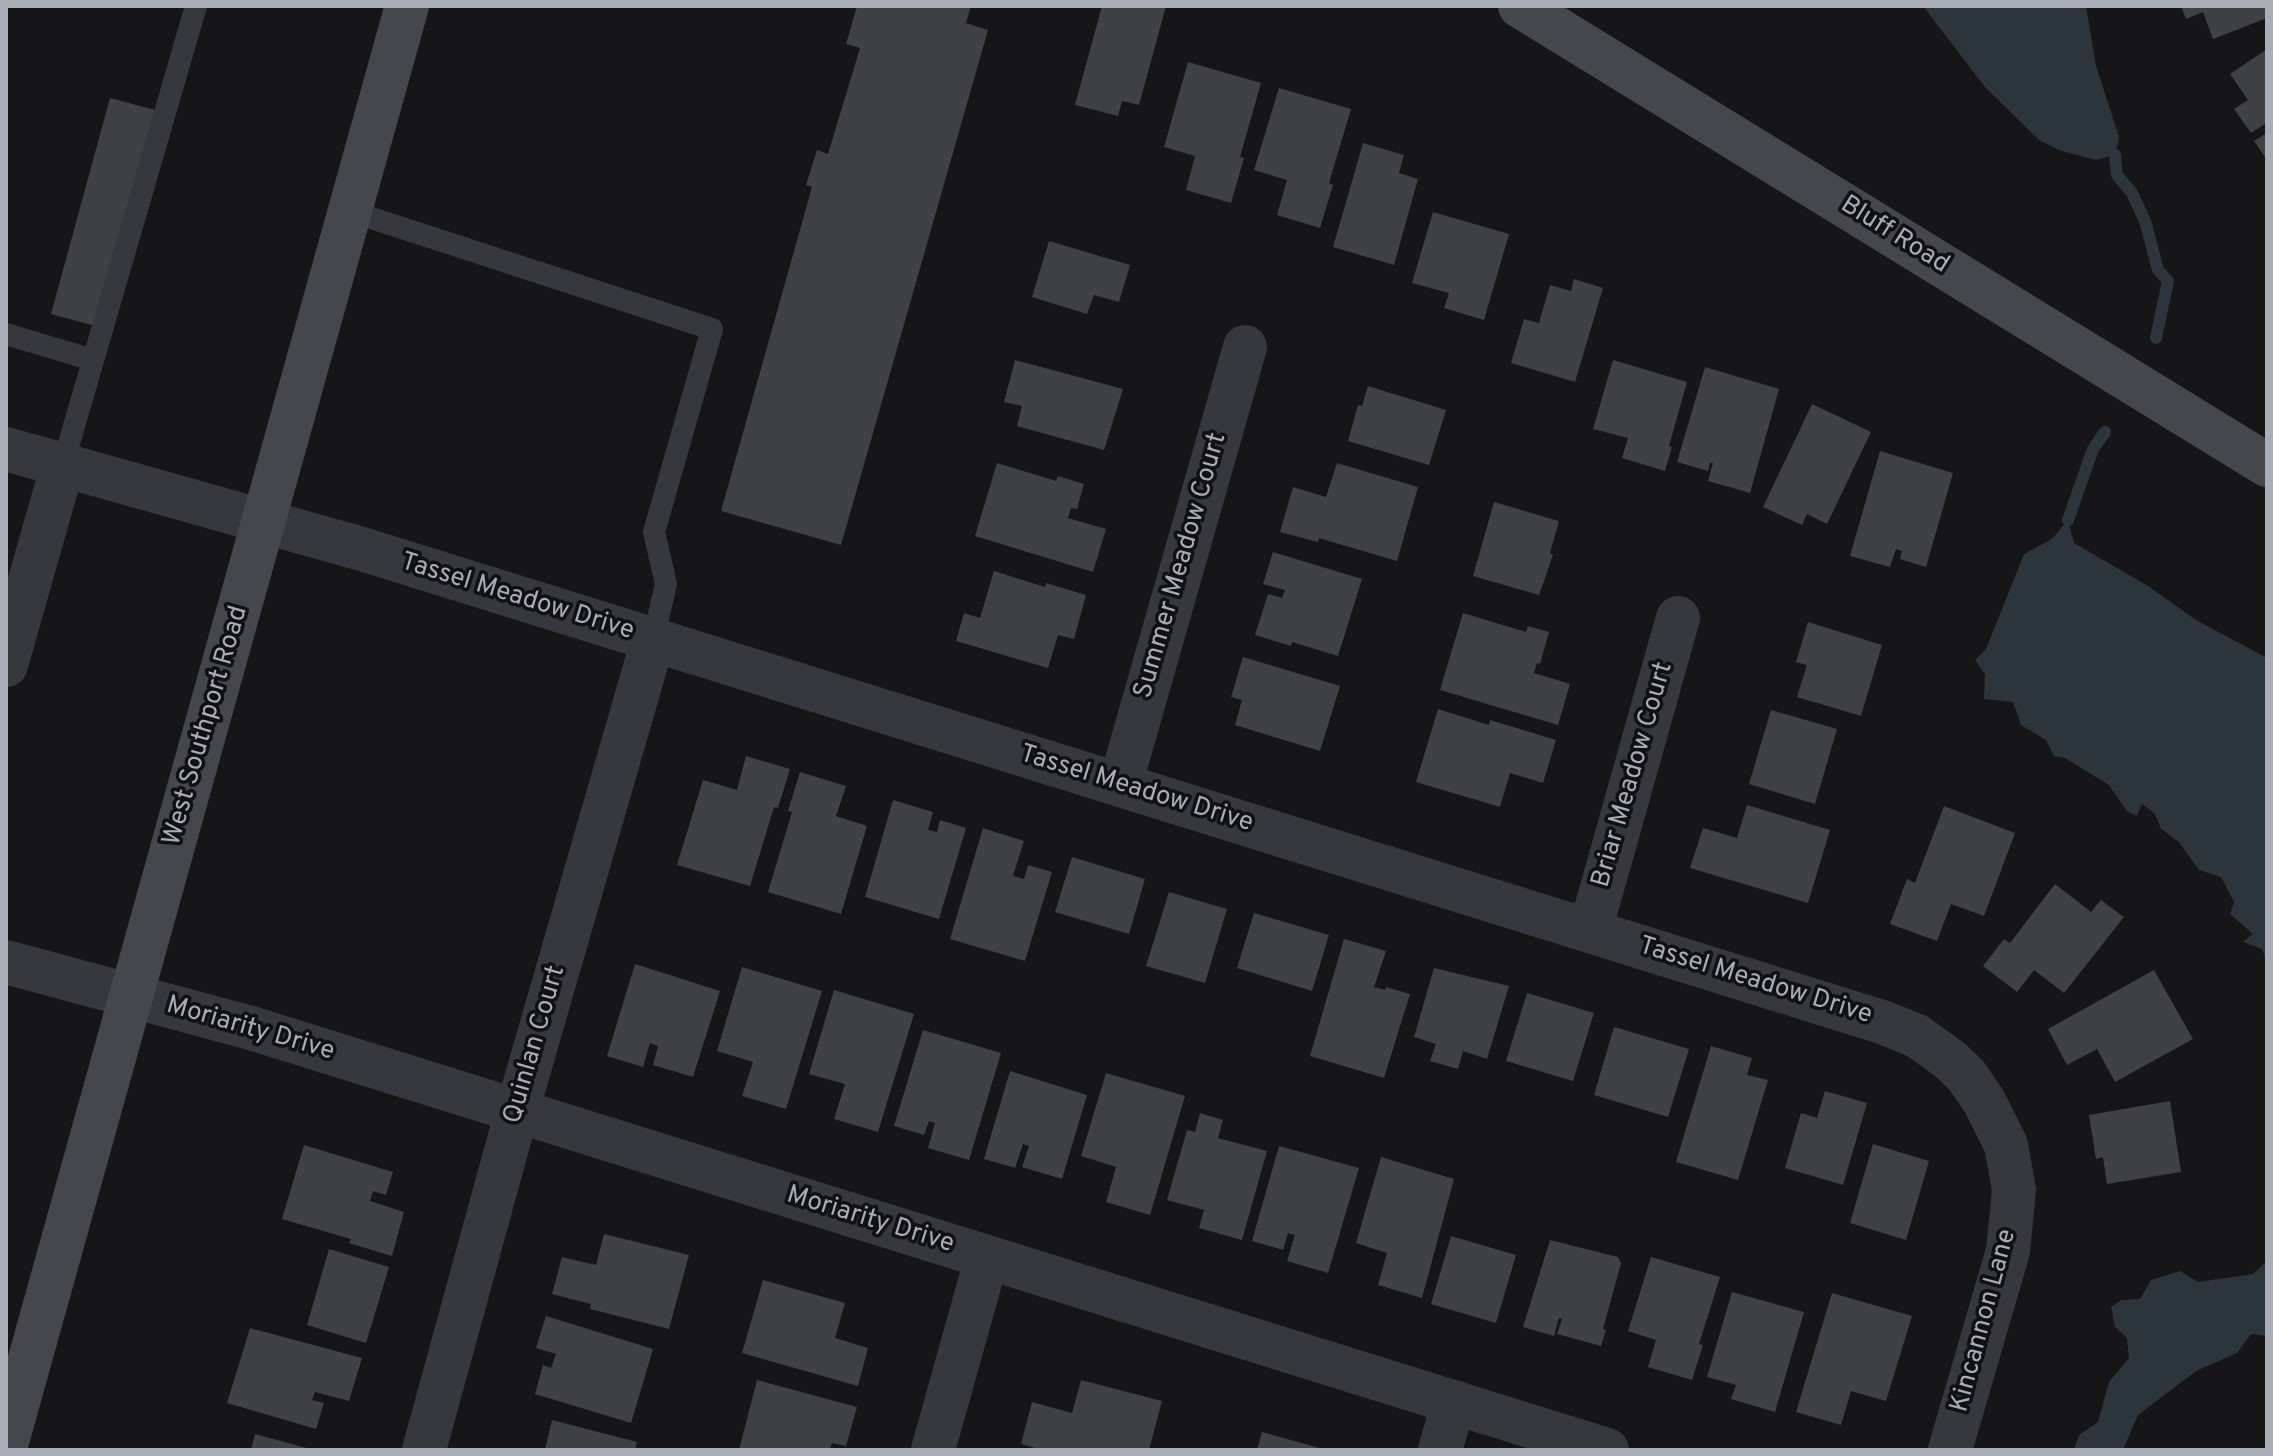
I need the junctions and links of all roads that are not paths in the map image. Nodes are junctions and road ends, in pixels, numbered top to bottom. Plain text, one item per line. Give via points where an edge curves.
1 (196, 6) edge
2 (407, 6) edge
3 (1520, 6) edge
4 (350, 211) junction
5 (6, 334) edge
6 (1245, 347) dead end
7 (93, 360) junction
8 (6, 449) edge
9 (63, 464) junction
10 (2267, 465) edge
11 (264, 521) junction
12 (1678, 618) dead end
13 (653, 640) junction
14 (6, 665) edge
15 (1120, 785) junction
16 (1590, 931) junction
17 (6, 962) edge
18 (131, 996) junction
19 (1984, 1101) joint
20 (517, 1111) junction
21 (987, 1257) junction
22 (1454, 1402) junction
23 (6, 1445) edge
24 (424, 1450) edge
25 (933, 1450) edge
26 (1440, 1450) edge
27 (1607, 1450) edge
28 (1950, 1450) edge

1 - 7 lane
2 - 4 main road, West Southport Road
3 - 10 main road, Bluff Road
4 - 11 main road, West Southport Road
4 - 13 lane via 712,329 654,532 666,584
5 - 7 lane
6 - 15 street, Summer Meadow Court
7 - 9 lane
8 - 9 street, Tassel Meadow Drive
9 - 11 street, Tassel Meadow Drive
9 - 14 street via 27,563
11 - 13 street, Tassel Meadow Drive
11 - 18 main road, West Southport Road
12 - 16 street, Briar Meadow Court
13 - 15 street, Tassel Meadow Drive
13 - 20 street, Quinlan Court
15 - 16 street, Tassel Meadow Drive
16 - 19 street, Tassel Meadow Drive via 1917,1036 1966,1075
17 - 18 street, Moriarity Drive
18 - 20 street, Moriarity Drive
18 - 23 main road, West Southport Road
19 - 28 street, Kincannon Lane via 2010,1161 2013,1216 2008,1251
20 - 21 street, Moriarity Drive
20 - 24 street, Quinlan Court
21 - 22 street, Moriarity Drive
21 - 25 street
22 - 26 street
22 - 27 street, Moriarity Drive

